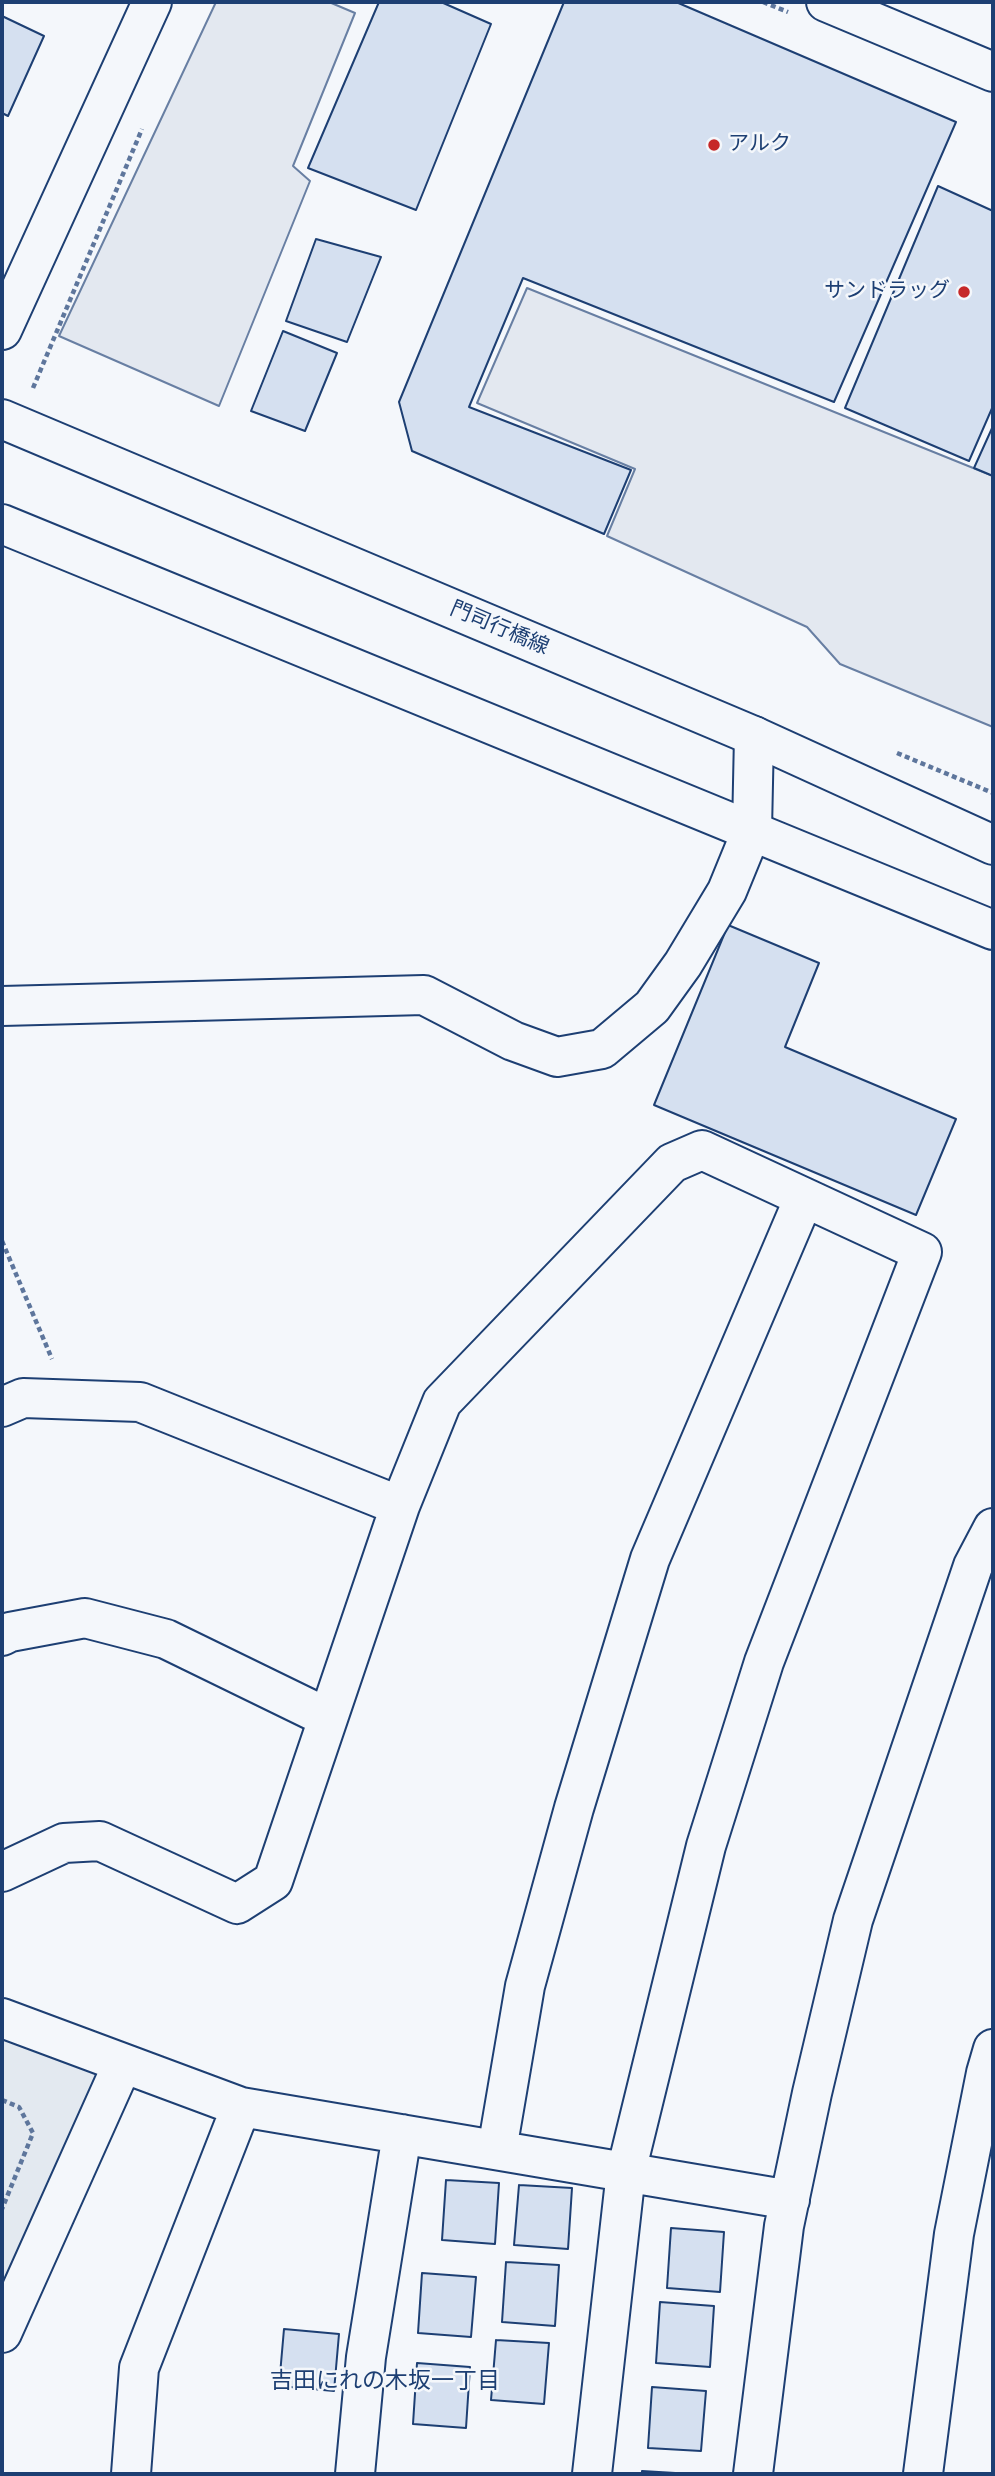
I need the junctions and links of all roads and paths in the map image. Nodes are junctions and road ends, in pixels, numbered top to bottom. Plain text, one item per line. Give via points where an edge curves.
1 (152, 2) edge
2 (826, 2) edge
3 (993, 72) edge
4 (143, 128) dead end
5 (2, 330) edge
6 (31, 393) dead end
7 (2, 419) edge
8 (2, 524) edge
9 (754, 736) junction
10 (752, 830) junction
11 (993, 845) edge
12 (993, 930) edge
13 (2, 1006) edge
14 (804, 1198) junction
15 (2, 1241) edge
16 (70, 1399) junction
17 (2, 1406) edge
18 (400, 1506) junction
19 (993, 1528) edge
20 (2, 1636) edge
21 (328, 1718) junction
22 (2, 1872) edge
23 (2, 2018) edge
24 (993, 2049) edge
25 (123, 2063) junction
26 (2, 2100) edge
27 (241, 2107) junction
28 (402, 2134) junction
29 (497, 2150) junction
30 (626, 2172) junction
31 (790, 2200) junction
32 (2, 2209) edge
33 (2, 2333) edge
34 (131, 2474) edge
35 (355, 2474) edge
36 (592, 2474) edge
37 (754, 2474) edge
38 (923, 2474) edge

1 - 5 street
2 - 3 street
4 - 6 path
7 - 9 street, 門司行橋線
8 - 10 street
9 - 10 street
9 - 11 street, 門司行橋線
10 - 12 street
10 - 13 street via 727,891 683,964 652,1007 602,1049 557,1057 513,1041 424,995
14 - 18 street via 702,1150 672,1163 442,1402
14 - 29 street via 650,1559 525,1986
14 - 30 street via 922,1252 764,1662 706,1846
15 - 16 path
16 - 17 street via 23,1398
16 - 18 street via 140,1402
18 - 21 street
19 - 31 street via 972,1566 853,1920
20 - 21 street via 85,1618 166,1639
21 - 22 street via 273,1881 237,1904 100,1840 64,1843
23 - 25 street
24 - 38 street via 954,2234
25 - 27 street
25 - 33 street
26 - 32 path via 19,2107 33,2133
27 - 28 street
27 - 34 street via 139,2368
28 - 29 street
28 - 35 street via 366,2357
29 - 30 street
30 - 31 street
30 - 36 street
31 - 37 street

